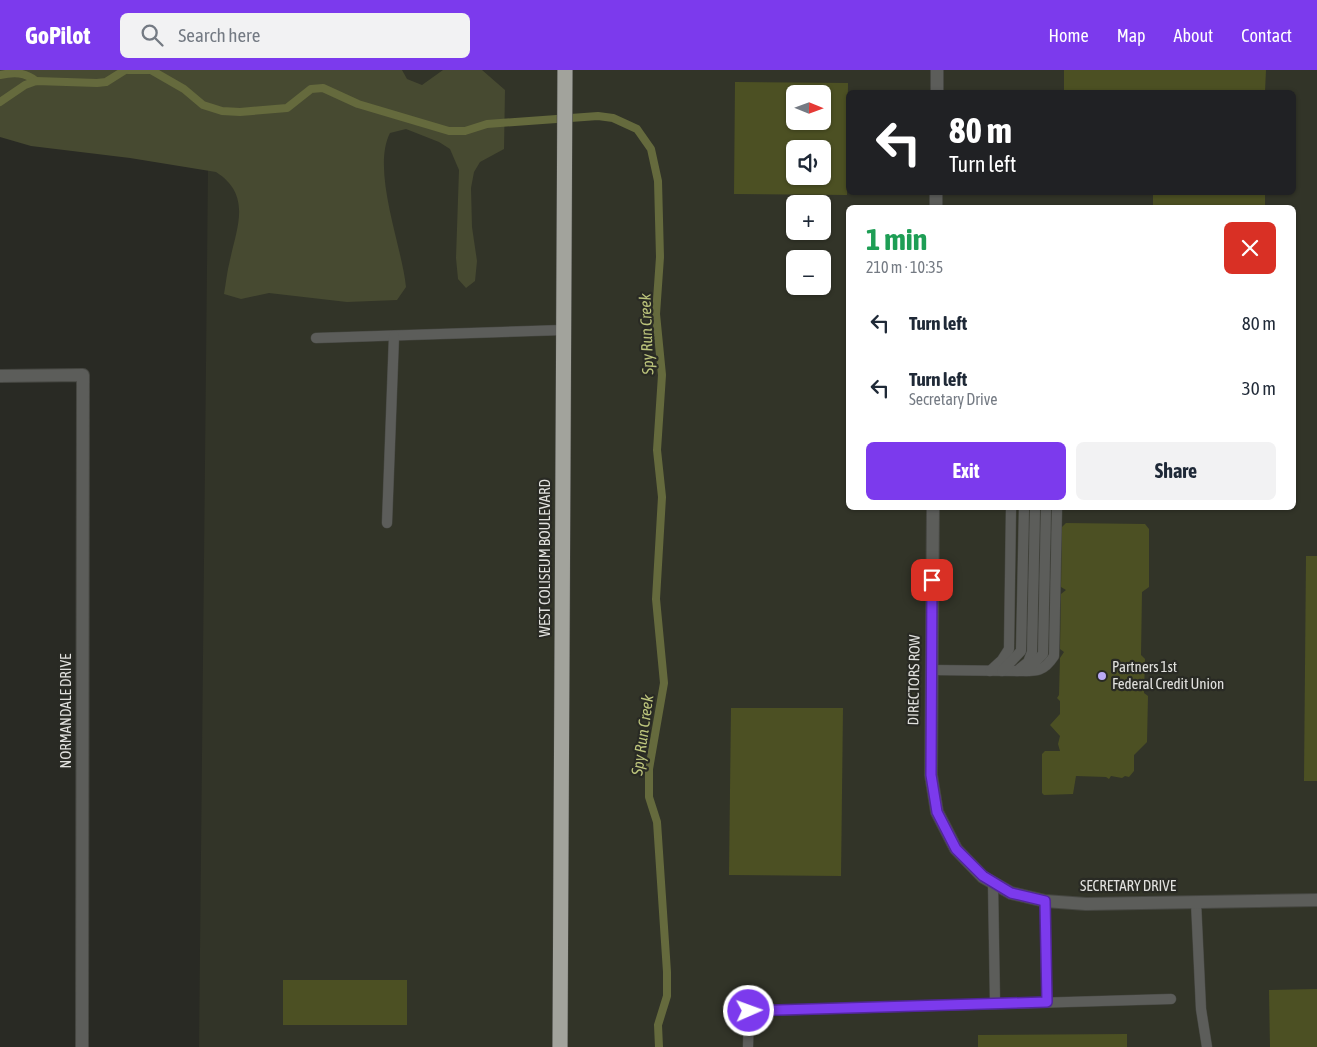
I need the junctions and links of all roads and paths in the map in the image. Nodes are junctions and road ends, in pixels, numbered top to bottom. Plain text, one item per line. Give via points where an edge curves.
1 (565, 70) edge
2 (937, 70) edge
3 (937, 90) edge
4 (563, 330) junction
5 (394, 336) junction
6 (316, 338) dead end
7 (0, 376) edge
8 (933, 510) edge
9 (1011, 510) edge
10 (1024, 510) edge
11 (1035, 510) edge
12 (1046, 510) edge
13 (1056, 510) edge
14 (387, 523) dead end
15 (931, 670) junction
16 (990, 671) junction
17 (1002, 671) junction
18 (1021, 671) junction
19 (956, 849) joint
20 (993, 883) junction
21 (1317, 900) edge
22 (1045, 901) junction
23 (1196, 902) junction
24 (1171, 999) dead end
25 (1047, 1002) junction
26 (995, 1003) junction
27 (82, 1047) edge
28 (560, 1047) edge
29 (748, 1047) edge
30 (1207, 1047) edge

1 - 4 highway, WEST COLISEUM BOULEVARD
2 - 3 street
4 - 5 lane
4 - 28 highway, WEST COLISEUM BOULEVARD
5 - 6 lane
5 - 14 lane
7 - 27 street, NORMANDALE DRIVE via 83,376
8 - 15 street, DIRECTORS ROW
9 - 16 lane via 1009,649
10 - 17 lane via 1021,651
11 - 18 lane via 1032,652
12 - 18 lane via 1043,654
13 - 18 lane via 1054,656 1047,667
15 - 16 lane
15 - 19 street, DIRECTORS ROW via 931,775 937,812
16 - 17 lane
17 - 18 lane
19 - 20 street, SECRETARY DRIVE
20 - 22 street, SECRETARY DRIVE via 1011,893
20 - 26 lane
21 - 23 street, SECRETARY DRIVE
22 - 23 street, SECRETARY DRIVE via 1086,904
22 - 25 lane
23 - 30 lane via 1201,1009
24 - 25 lane
25 - 26 lane
26 - 29 lane via 749,1011

